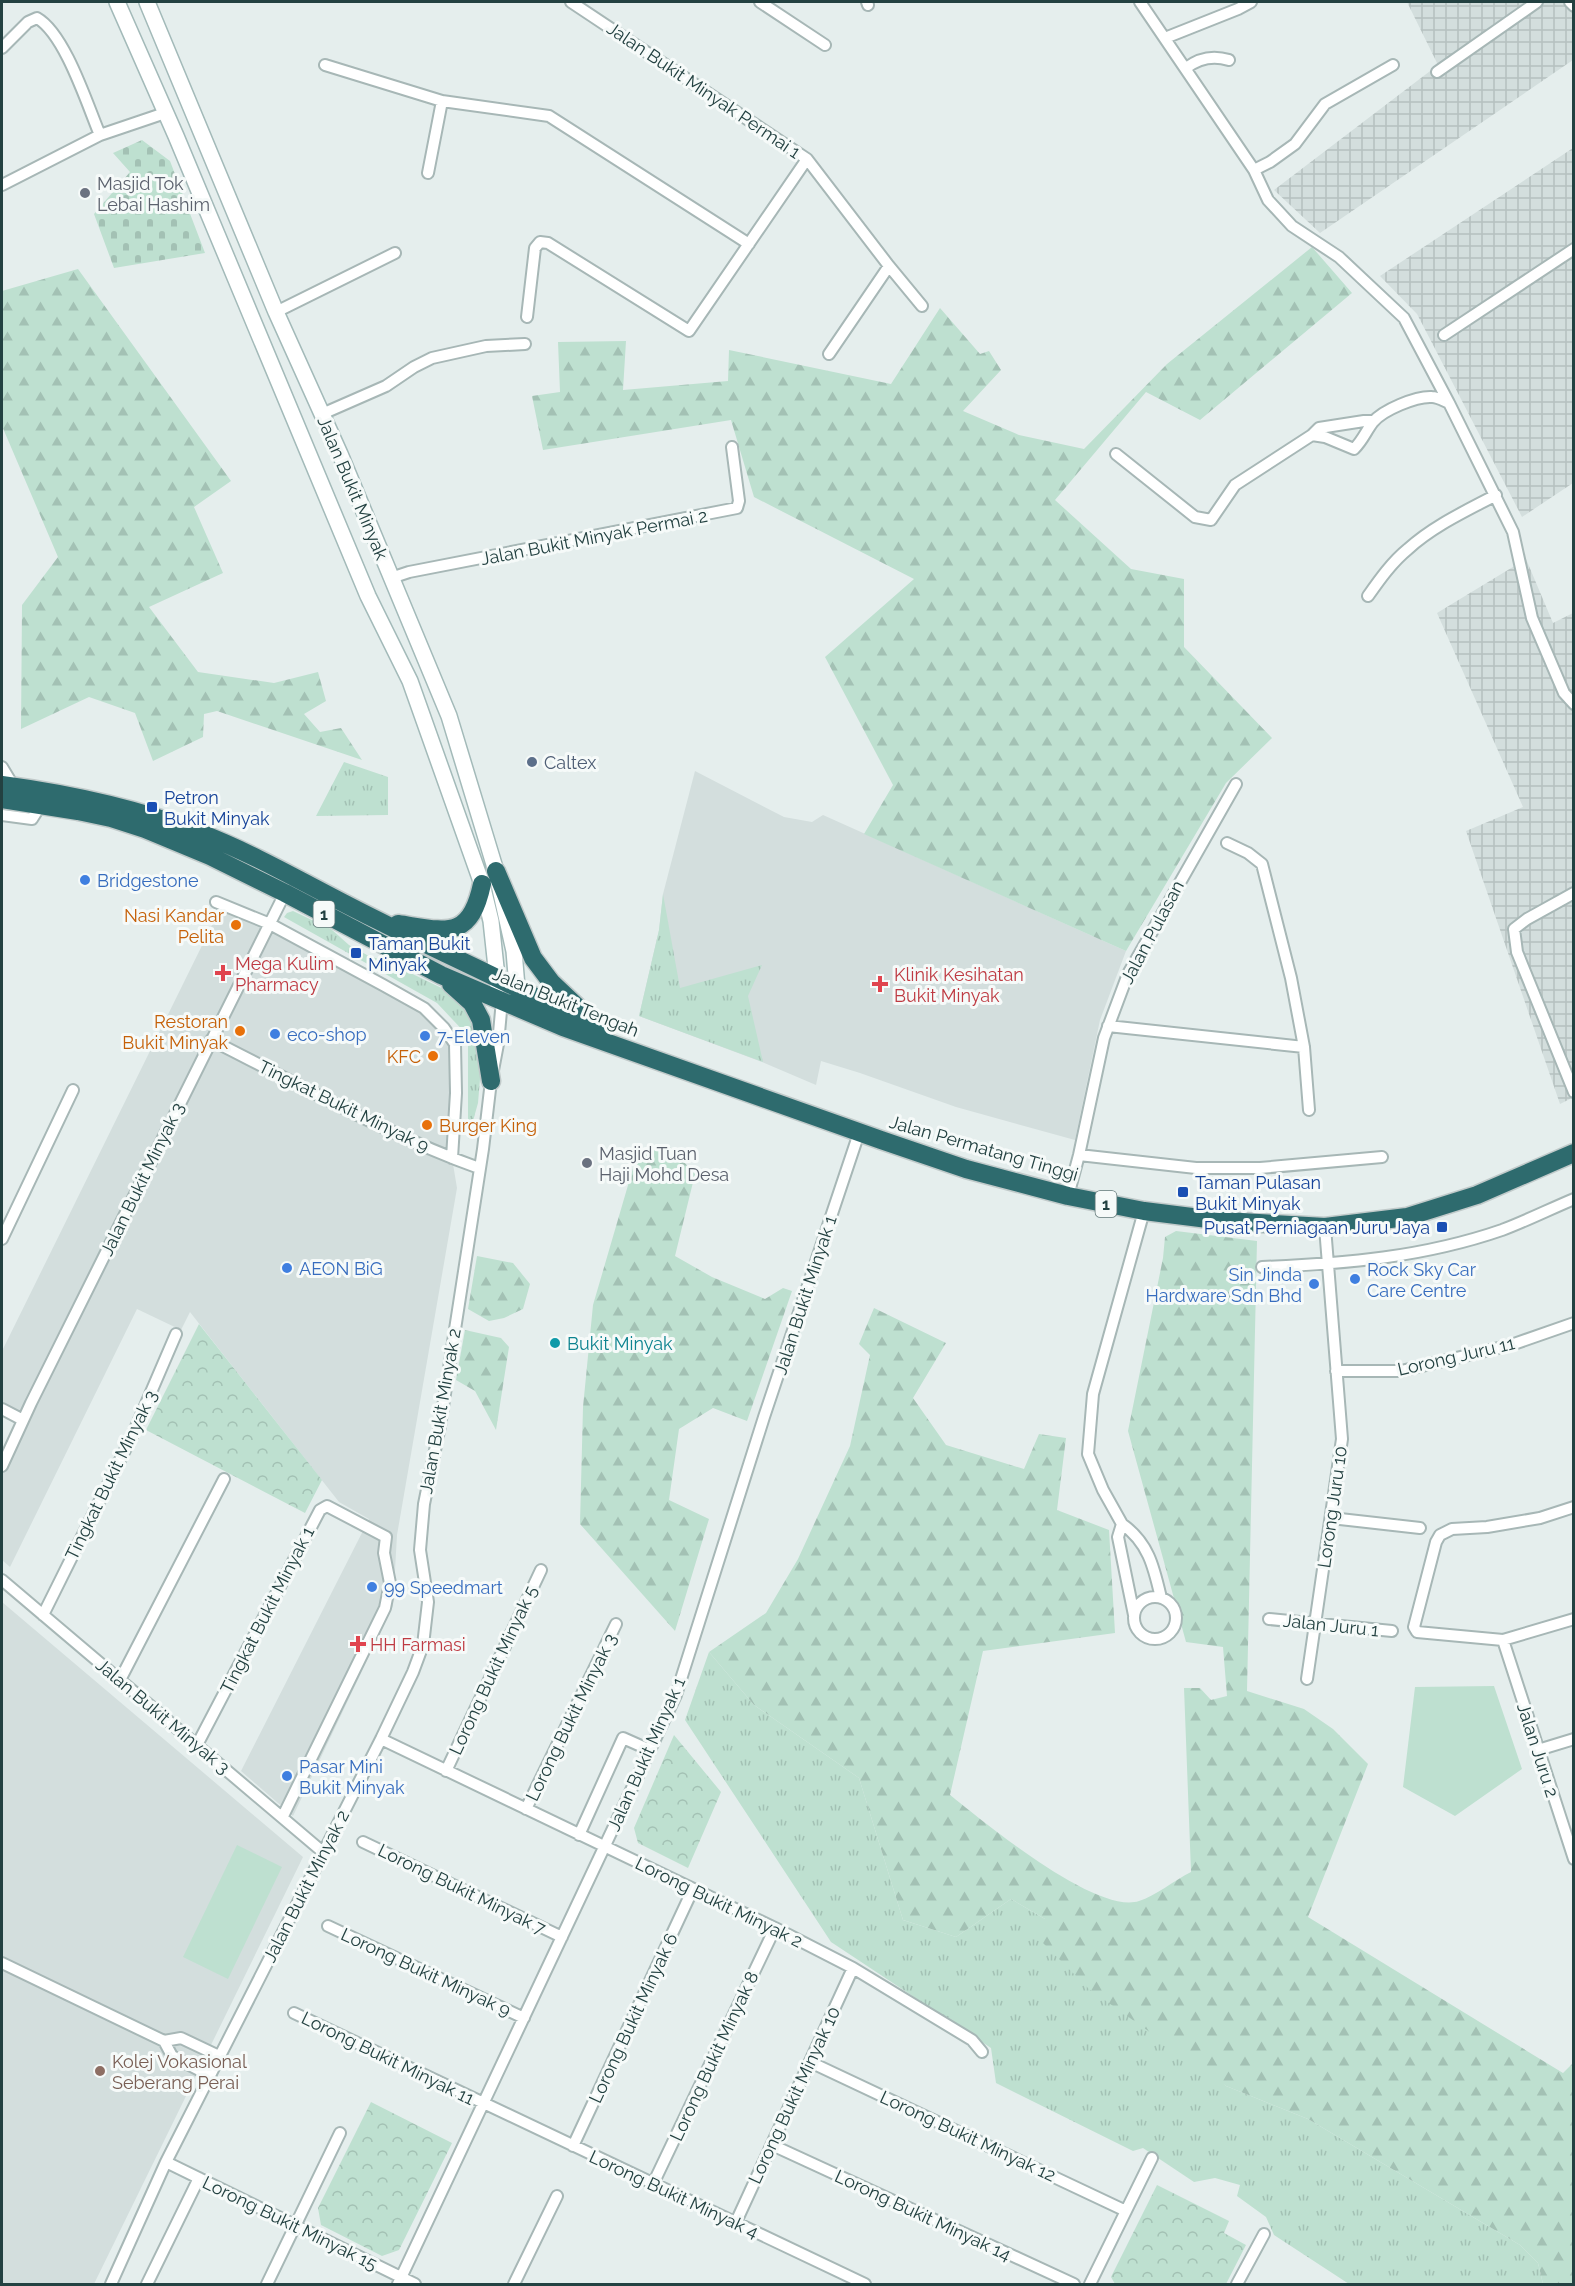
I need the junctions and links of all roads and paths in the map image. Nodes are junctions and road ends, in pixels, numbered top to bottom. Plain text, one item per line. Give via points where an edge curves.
1 (117, 2) edge
2 (147, 2) edge
3 (571, 2) edge
4 (760, 2) edge
5 (1140, 2) edge
6 (1251, 2) edge
7 (1537, 2) edge
8 (1570, 2) edge
9 (1574, 6) edge
10 (1165, 38) junction
11 (825, 45) dead end
12 (2, 48) edge
13 (1229, 60) dead end
14 (325, 65) dead end
15 (1393, 65) dead end
16 (1186, 68) junction
17 (1437, 72) dead end
18 (442, 100) junction
19 (165, 113) junction
20 (100, 135) junction
21 (807, 159) junction
22 (1254, 170) junction
23 (428, 173) dead end
24 (2, 185) edge
25 (749, 244) junction
26 (1574, 249) edge
27 (395, 253) dead end
28 (889, 266) junction
29 (922, 306) dead end
30 (276, 312) junction
31 (527, 317) dead end
32 (254, 322) junction
33 (1444, 335) dead end
34 (289, 340) junction
35 (525, 344) dead end
36 (268, 353) junction
37 (829, 354) dead end
38 (1449, 403) junction
39 (322, 414) junction
40 (1373, 422) junction
41 (1312, 435) junction
42 (732, 447) dead end
43 (1116, 454) dead end
44 (1496, 495) junction
45 (391, 578) junction
46 (1368, 596) dead end
47 (1574, 704) edge
48 (2, 767) edge
49 (1236, 784) dead end
50 (6, 790) edge
51 (36, 805) junction
52 (2, 815) edge
53 (1227, 843) dead end
54 (496, 871) junction
55 (482, 884) junction
56 (285, 893) junction
57 (1574, 893) edge
58 (216, 902) dead end
59 (379, 921) junction
60 (270, 924) junction
61 (441, 975) junction
62 (496, 976) junction
63 (511, 997) junction
64 (1108, 1026) junction
65 (211, 1040) junction
66 (1304, 1047) junction
67 (639, 1054) junction
68 (491, 1081) junction
69 (1573, 1088) edge
70 (73, 1090) dead end
71 (1309, 1110) dead end
72 (859, 1133) junction
73 (1572, 1152) edge
74 (1079, 1155) junction
75 (1382, 1157) dead end
76 (452, 1158) junction
77 (479, 1168) junction
78 (1068, 1196) junction
79 (1574, 1199) edge
80 (1144, 1211) junction
81 (1325, 1227) junction
82 (2, 1239) edge
83 (1329, 1265) junction
84 (1262, 1267) dead end
85 (1574, 1323) edge
86 (176, 1334) dead end
87 (1336, 1371) junction
88 (2, 1409) edge
89 (23, 1420) junction
90 (2, 1466) edge
91 (224, 1479) dead end
92 (1574, 1507) edge
93 (1331, 1518) junction
94 (1122, 1524) junction
95 (1420, 1528) dead end
96 (541, 1570) dead end
97 (2, 1580) edge
98 (1161, 1598) junction
99 (43, 1615) junction
100 (1134, 1615) junction
101 (1269, 1619) dead end
102 (1574, 1619) edge
103 (1315, 1623) junction
104 (616, 1624) dead end
105 (1392, 1631) dead end
106 (1503, 1640) junction
107 (1307, 1679) dead end
108 (120, 1680) junction
109 (381, 1739) junction
110 (1574, 1739) edge
111 (197, 1745) junction
112 (650, 1750) junction
113 (1538, 1750) junction
114 (446, 1771) junction
115 (526, 1809) junction
116 (283, 1816) junction
117 (579, 1835) junction
118 (363, 1842) dead end
119 (1572, 1846) edge
120 (604, 1847) junction
121 (324, 1853) junction
122 (1574, 1859) edge
123 (693, 1889) junction
124 (328, 1926) dead end
125 (775, 1928) junction
126 (562, 1938) junction
127 (2, 1963) edge
128 (853, 1968) junction
129 (294, 2013) dead end
130 (524, 2018) junction
131 (164, 2041) junction
132 (982, 2052) dead end
133 (219, 2056) junction
134 (810, 2062) junction
135 (209, 2075) junction
136 (483, 2104) junction
137 (340, 2133) dead end
138 (772, 2145) junction
139 (573, 2146) junction
140 (1152, 2158) dead end
141 (166, 2162) junction
142 (199, 2178) junction
143 (654, 2184) junction
144 (557, 2196) dead end
145 (1126, 2211) junction
146 (736, 2222) junction
147 (295, 2226) junction
148 (1264, 2234) dead end
149 (400, 2281) edge
150 (111, 2284) edge
151 (147, 2284) edge
152 (267, 2284) edge
153 (415, 2284) edge
154 (514, 2284) edge
155 (865, 2284) edge
156 (1074, 2284) edge
157 (1090, 2284) edge
158 (1237, 2284) edge

1 - 19 main road, Jalan Bukit Minyak
2 - 30 main road, Jalan Bukit Minyak
3 - 21 street, Jalan Bukit Minyak Permai 1
4 - 11 street
5 - 10 street
6 - 10 street
7 - 17 street
8 - 9 street
10 - 16 street
12 - 20 street via 28,22 37,18 47,24 72,67
13 - 16 street via 1208,58
14 - 18 street
15 - 22 street via 1325,104 1295,144
16 - 22 street
18 - 23 street
18 - 25 street via 549,116
19 - 20 street
19 - 32 main road, Jalan Bukit Minyak
20 - 24 street
21 - 25 street
21 - 28 street, Jalan Bukit Minyak Permai 1
22 - 38 street via 1268,200 1292,226 1339,258 1404,318
25 - 31 street via 689,331 548,243 540,242 535,248
26 - 33 street
27 - 30 street
28 - 29 street, Jalan Bukit Minyak Permai 1
28 - 37 street
30 - 32 main road via 263,325
30 - 34 main road, Jalan Bukit Minyak
32 - 36 main road, Jalan Bukit Minyak
34 - 36 main road via 283,337 274,341
34 - 39 main road, Jalan Bukit Minyak
35 - 39 street via 486,346 432,358 386,386
36 - 55 main road, Jalan Bukit Minyak via 368,596 410,681
38 - 40 street via 1434,397 1420,398
38 - 44 street
39 - 45 main road, Jalan Bukit Minyak
40 - 41 street via 1320,428
40 - 41 street via 1354,449
41 - 43 street via 1235,485 1211,520 1195,518
42 - 45 street, Jalan Bukit Minyak Permai 2 via 737,508
44 - 46 street via 1408,548
44 - 47 street via 1513,532 1532,618 1564,693
45 - 54 main road, Jalan Bukit Minyak via 449,716
48 - 50 street
49 - 64 street, Jalan Pulasan via 1132,966
50 - 51 highway, Jalan Bukit Tengah / 1
50 - 59 highway, Jalan Bukit Tengah / 1 via 108,803 199,833
51 - 52 street via 32,819
51 - 56 highway, Jalan Bukit Tengah / 1 via 111,818 145,829
53 - 66 street via 1262,864
54 - 63 main road, Jalan Bukit Minyak via 514,951
54 - 67 highway via 541,971 586,1016
55 - 59 highway via 472,916 460,926 444,931
55 - 62 main road, Jalan Bukit Minyak via 491,921
56 - 60 street, Jalan Bukit Minyak 3
56 - 61 highway, Jalan Bukit Tengah / 1
57 - 69 street via 1514,929 1517,952
58 - 60 street
59 - 62 highway, Jalan Bukit Tengah / 1
60 - 65 street, Jalan Bukit Minyak 3
60 - 76 street via 424,1008 444,1028 455,1044
61 - 63 highway, Jalan Bukit Tengah / 1
61 - 68 highway via 472,1003 481,1020
62 - 63 highway, Jalan Bukit Tengah / 1
63 - 67 highway, Jalan Bukit Tengah / 1 via 563,1027
63 - 68 street, Jalan Bukit Minyak 2
64 - 66 street
64 - 74 street, Jalan Pulasan
65 - 76 street, Tingkat Bukit Minyak 9
65 - 89 street, Jalan Bukit Minyak 3
66 - 71 street
67 - 72 highway, Jalan Permatang Tinggi / 1
68 - 77 street, Jalan Bukit Minyak 2
70 - 82 street
72 - 78 highway, Jalan Permatang Tinggi / 1 via 966,1169
72 - 112 street, Jalan Bukit Minyak 1 via 676,1695
73 - 81 highway, Jalan Permatang Tinggi / 1 via 1477,1195 1407,1217
74 - 75 street via 1196,1168 1260,1168
74 - 78 street, Jalan Pulasan
76 - 77 street, Tingkat Bukit Minyak 9
77 - 109 street, Jalan Bukit Minyak 2 via 440,1426 424,1504 420,1550 428,1602 423,1645
78 - 80 highway, Jalan Permatang Tinggi / 1
79 - 83 street via 1479,1237 1406,1255
80 - 81 highway, Jalan Permatang Tinggi / 1 via 1234,1222
80 - 94 street via 1093,1394 1088,1454 1102,1490
81 - 83 street, Lorong Juru 10
83 - 84 street
83 - 87 street, Lorong Juru 10
85 - 87 street, Lorong Juru 11 via 1511,1345 1401,1371
86 - 99 street, Tingkat Bukit Minyak 3 via 133,1434
87 - 93 street, Lorong Juru 10 via 1342,1439
88 - 89 street
89 - 90 street, Jalan Bukit Minyak 3
91 - 108 street
92 - 106 street via 1540,1518 1452,1529 1436,1542 1414,1631
93 - 95 street
93 - 103 street, Lorong Juru 10
94 - 98 street via 1134,1533 1153,1562
94 - 100 street via 1118,1537
96 - 114 street, Lorong Bukit Minyak 5
97 - 99 street, Jalan Bukit Minyak 3
98 - 100 street via 1141,1602
98 - 100 street via 1172,1606 1175,1620 1164,1636 1144,1636 1135,1625
99 - 108 street, Jalan Bukit Minyak 3
101 - 103 street, Jalan Juru 1
102 - 106 street
103 - 105 street, Jalan Juru 1
103 - 107 street, Lorong Juru 10
104 - 115 street, Lorong Bukit Minyak 3
106 - 113 street, Jalan Juru 2
108 - 111 street, Jalan Bukit Minyak 3
109 - 114 street, Lorong Bukit Minyak 2
109 - 121 street, Jalan Bukit Minyak 2
110 - 113 street
111 - 116 street, Jalan Bukit Minyak 3
111 - 116 street, Tingkat Bukit Minyak 1 via 320,1510 327,1506 386,1537 384,1552 390,1583 385,1608
112 - 117 street via 623,1738
112 - 120 street, Jalan Bukit Minyak 1
113 - 119 street, Jalan Juru 2
114 - 115 street, Lorong Bukit Minyak 2
115 - 117 street, Lorong Bukit Minyak 2
116 - 121 street, Jalan Bukit Minyak 3
117 - 120 street, Lorong Bukit Minyak 2
118 - 126 street, Lorong Bukit Minyak 7
119 - 122 street, Jalan Juru 2
120 - 123 street, Lorong Bukit Minyak 2
120 - 126 street, Jalan Bukit Minyak 1
121 - 133 street, Jalan Bukit Minyak 2
123 - 125 street, Lorong Bukit Minyak 2
123 - 139 street, Lorong Bukit Minyak 6
124 - 130 street, Lorong Bukit Minyak 9
125 - 128 street, Lorong Bukit Minyak 2
125 - 143 street, Lorong Bukit Minyak 8
126 - 130 street, Jalan Bukit Minyak 1
127 - 131 street
128 - 132 street, Lorong Bukit Minyak 2 via 972,2040
128 - 134 street, Lorong Bukit Minyak 10
129 - 136 street, Lorong Bukit Minyak 11
130 - 136 street, Jalan Bukit Minyak 1
131 - 133 street via 181,2038
131 - 135 street via 172,2056
133 - 135 street, Jalan Bukit Minyak 2
134 - 138 street, Lorong Bukit Minyak 10
134 - 145 street, Lorong Bukit Minyak 12
135 - 141 street, Jalan Bukit Minyak 2
136 - 139 street, Lorong Bukit Minyak 4
136 - 149 street, Jalan Bukit Minyak 1
137 - 147 street
138 - 146 street, Lorong Bukit Minyak 10
138 - 156 street, Lorong Bukit Minyak 14
139 - 143 street, Lorong Bukit Minyak 4
140 - 145 street
141 - 142 street, Lorong Bukit Minyak 15
141 - 150 street, Jalan Bukit Minyak 2
142 - 147 street, Lorong Bukit Minyak 15
142 - 151 street
143 - 146 street, Lorong Bukit Minyak 4
144 - 154 street
145 - 157 street
146 - 155 street, Lorong Bukit Minyak 4
147 - 149 street, Lorong Bukit Minyak 15
147 - 152 street
148 - 158 street
149 - 153 street, Lorong Bukit Minyak 15

